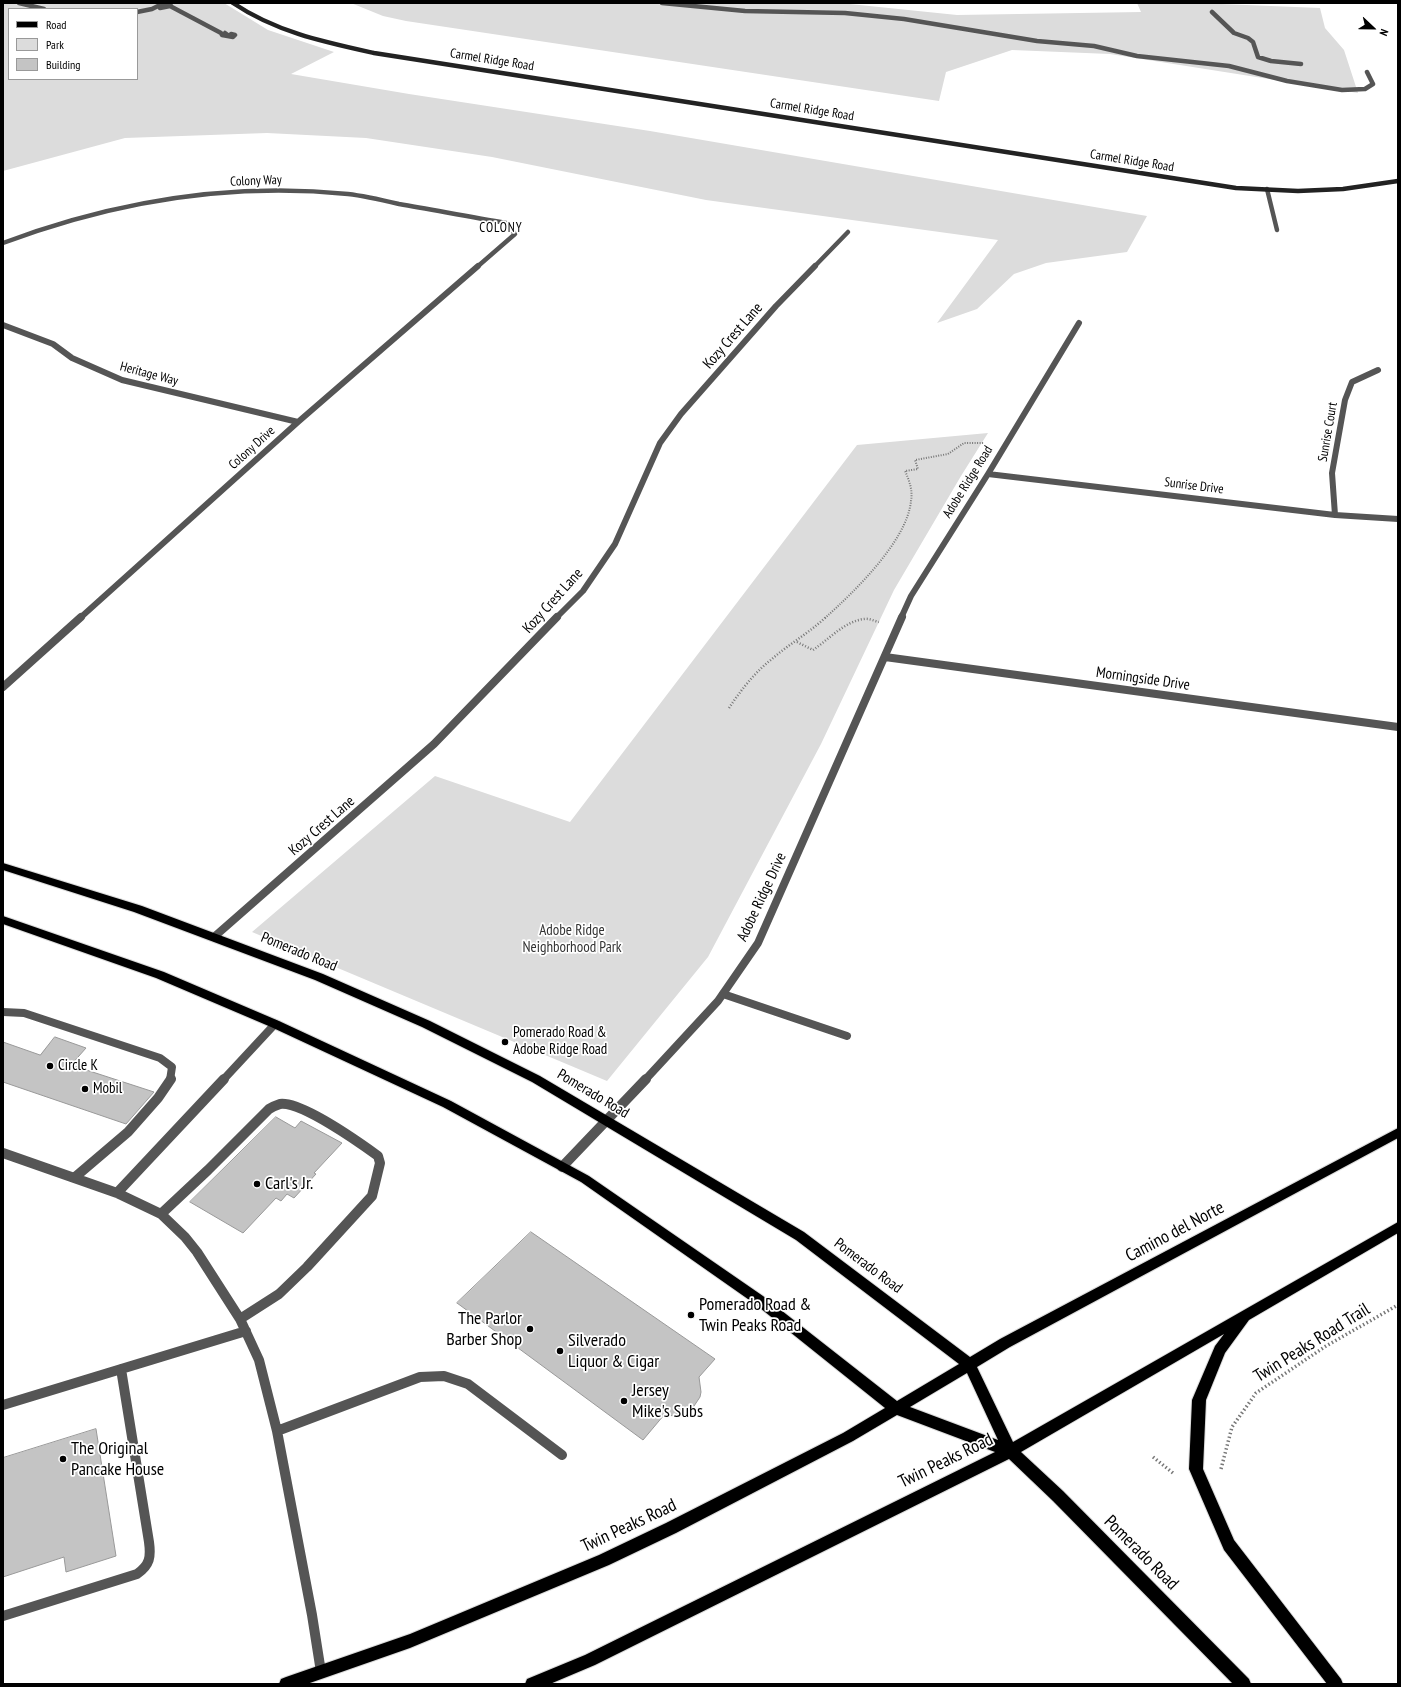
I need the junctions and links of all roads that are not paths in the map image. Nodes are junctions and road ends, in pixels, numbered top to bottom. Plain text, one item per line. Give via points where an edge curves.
1 (19, 3) edge
2 (164, 3) edge
3 (170, 3) edge
4 (233, 3) edge
5 (662, 3) edge
6 (40, 8) edge
7 (138, 12) edge
8 (1212, 12) dead end
9 (225, 33) dead end
10 (1301, 64) dead end
11 (1366, 72) dead end
12 (1398, 181) edge
13 (1267, 190) junction
14 (512, 229) joint
15 (1277, 230) dead end
16 (848, 232) dead end
17 (3, 243) edge
18 (1079, 323) dead end
19 (3, 325) edge
20 (1378, 370) dead end
21 (298, 422) junction
22 (988, 474) junction
23 (1335, 515) junction
24 (1398, 519) edge
25 (885, 657) junction
26 (3, 687) edge
27 (1398, 727) edge
28 (3, 866) edge
29 (3, 920) edge
30 (214, 936) junction
31 (723, 994) junction
32 (3, 1012) edge
33 (275, 1024) junction
34 (847, 1036) dead end
35 (606, 1122) junction
36 (1398, 1133) edge
37 (3, 1153) edge
38 (562, 1167) junction
39 (74, 1178) junction
40 (118, 1193) junction
41 (160, 1214) junction
42 (1398, 1226) edge
43 (1245, 1315) junction
44 (240, 1319) junction
45 (246, 1331) junction
46 (969, 1364) junction
47 (121, 1369) junction
48 (3, 1405) edge
49 (896, 1408) junction
50 (277, 1431) junction
51 (1010, 1451) junction
52 (562, 1455) dead end
53 (3, 1616) edge
54 (322, 1672) junction
55 (286, 1684) edge
56 (532, 1684) edge
57 (1244, 1684) edge
58 (1336, 1684) edge

1 - 6 street
2 - 7 street
3 - 9 street via 160,8 170,6 221,33 222,36 233,37 235,35 229,36
4 - 13 street, Carmel Ridge Road via 246,13 284,31 374,52 1228,187
5 - 11 street via 745,11 862,14 1037,41 1082,44 1138,56 1229,66 1287,81 1342,90 1355,91 1370,87 1373,84
8 - 10 street via 1230,29 1253,42 1258,57
12 - 13 street, Carmel Ridge Road via 1344,189
13 - 15 street
14 - 17 street, Colony Way via 506,223 349,194 284,191 205,195 141,204 87,215
14 - 21 street, Colony Drive via 515,234
16 - 30 street, Kozy Crest Lane via 776,306 681,414 660,444 615,544 583,591 434,744
18 - 22 street, Adobe Ridge Road
19 - 21 street, Heritage Way via 53,344 72,358 122,380
20 - 23 street, Sunrise Court via 1352,382 1345,400 1332,473
21 - 26 street, Colony Drive
22 - 23 street, Sunrise Drive
22 - 25 street, Adobe Ridge Road via 911,596
23 - 24 street, Sunrise Drive
25 - 27 street, Morningside Drive
25 - 31 street, Adobe Ridge Drive via 758,943
28 - 30 main road, Pomerado Road
29 - 33 main road, Pomerado Road via 160,975
30 - 35 main road, Pomerado Road via 319,977 426,1024 536,1079
31 - 34 street
31 - 35 street, Adobe Ridge Drive
32 - 39 street via 24,1013 160,1058 172,1067 171,1079 128,1132
33 - 38 main road, Pomerado Road via 447,1104
33 - 40 street
35 - 38 street, Adobe Ridge Drive
35 - 46 main road, Pomerado Road via 800,1236
36 - 46 main road, Camino del Norte
37 - 39 street
38 - 49 main road, Pomerado Road via 759,1300
39 - 40 street
40 - 41 street
41 - 44 street via 197,1252
41 - 44 street via 270,1109 280,1104 292,1105 333,1126 378,1156 380,1163 372,1196 279,1294
42 - 43 main road
43 - 51 main road
43 - 58 main road via 1220,1350 1199,1400 1196,1469 1229,1545
44 - 45 street
45 - 47 street
45 - 50 street via 259,1360
46 - 49 main road, Twin Peaks Road
46 - 51 main road, Pomerado Road
47 - 48 street
47 - 53 street via 149,1542 151,1557 148,1567 137,1574
49 - 51 main road, Pomerado Road
49 - 54 main road, Twin Peaks Road via 761,1482 604,1560 424,1635
50 - 52 street via 420,1378 444,1376 468,1384
50 - 54 street
51 - 56 main road, Twin Peaks Road via 590,1660
51 - 57 main road, Pomerado Road
54 - 55 main road, Twin Peaks Road

